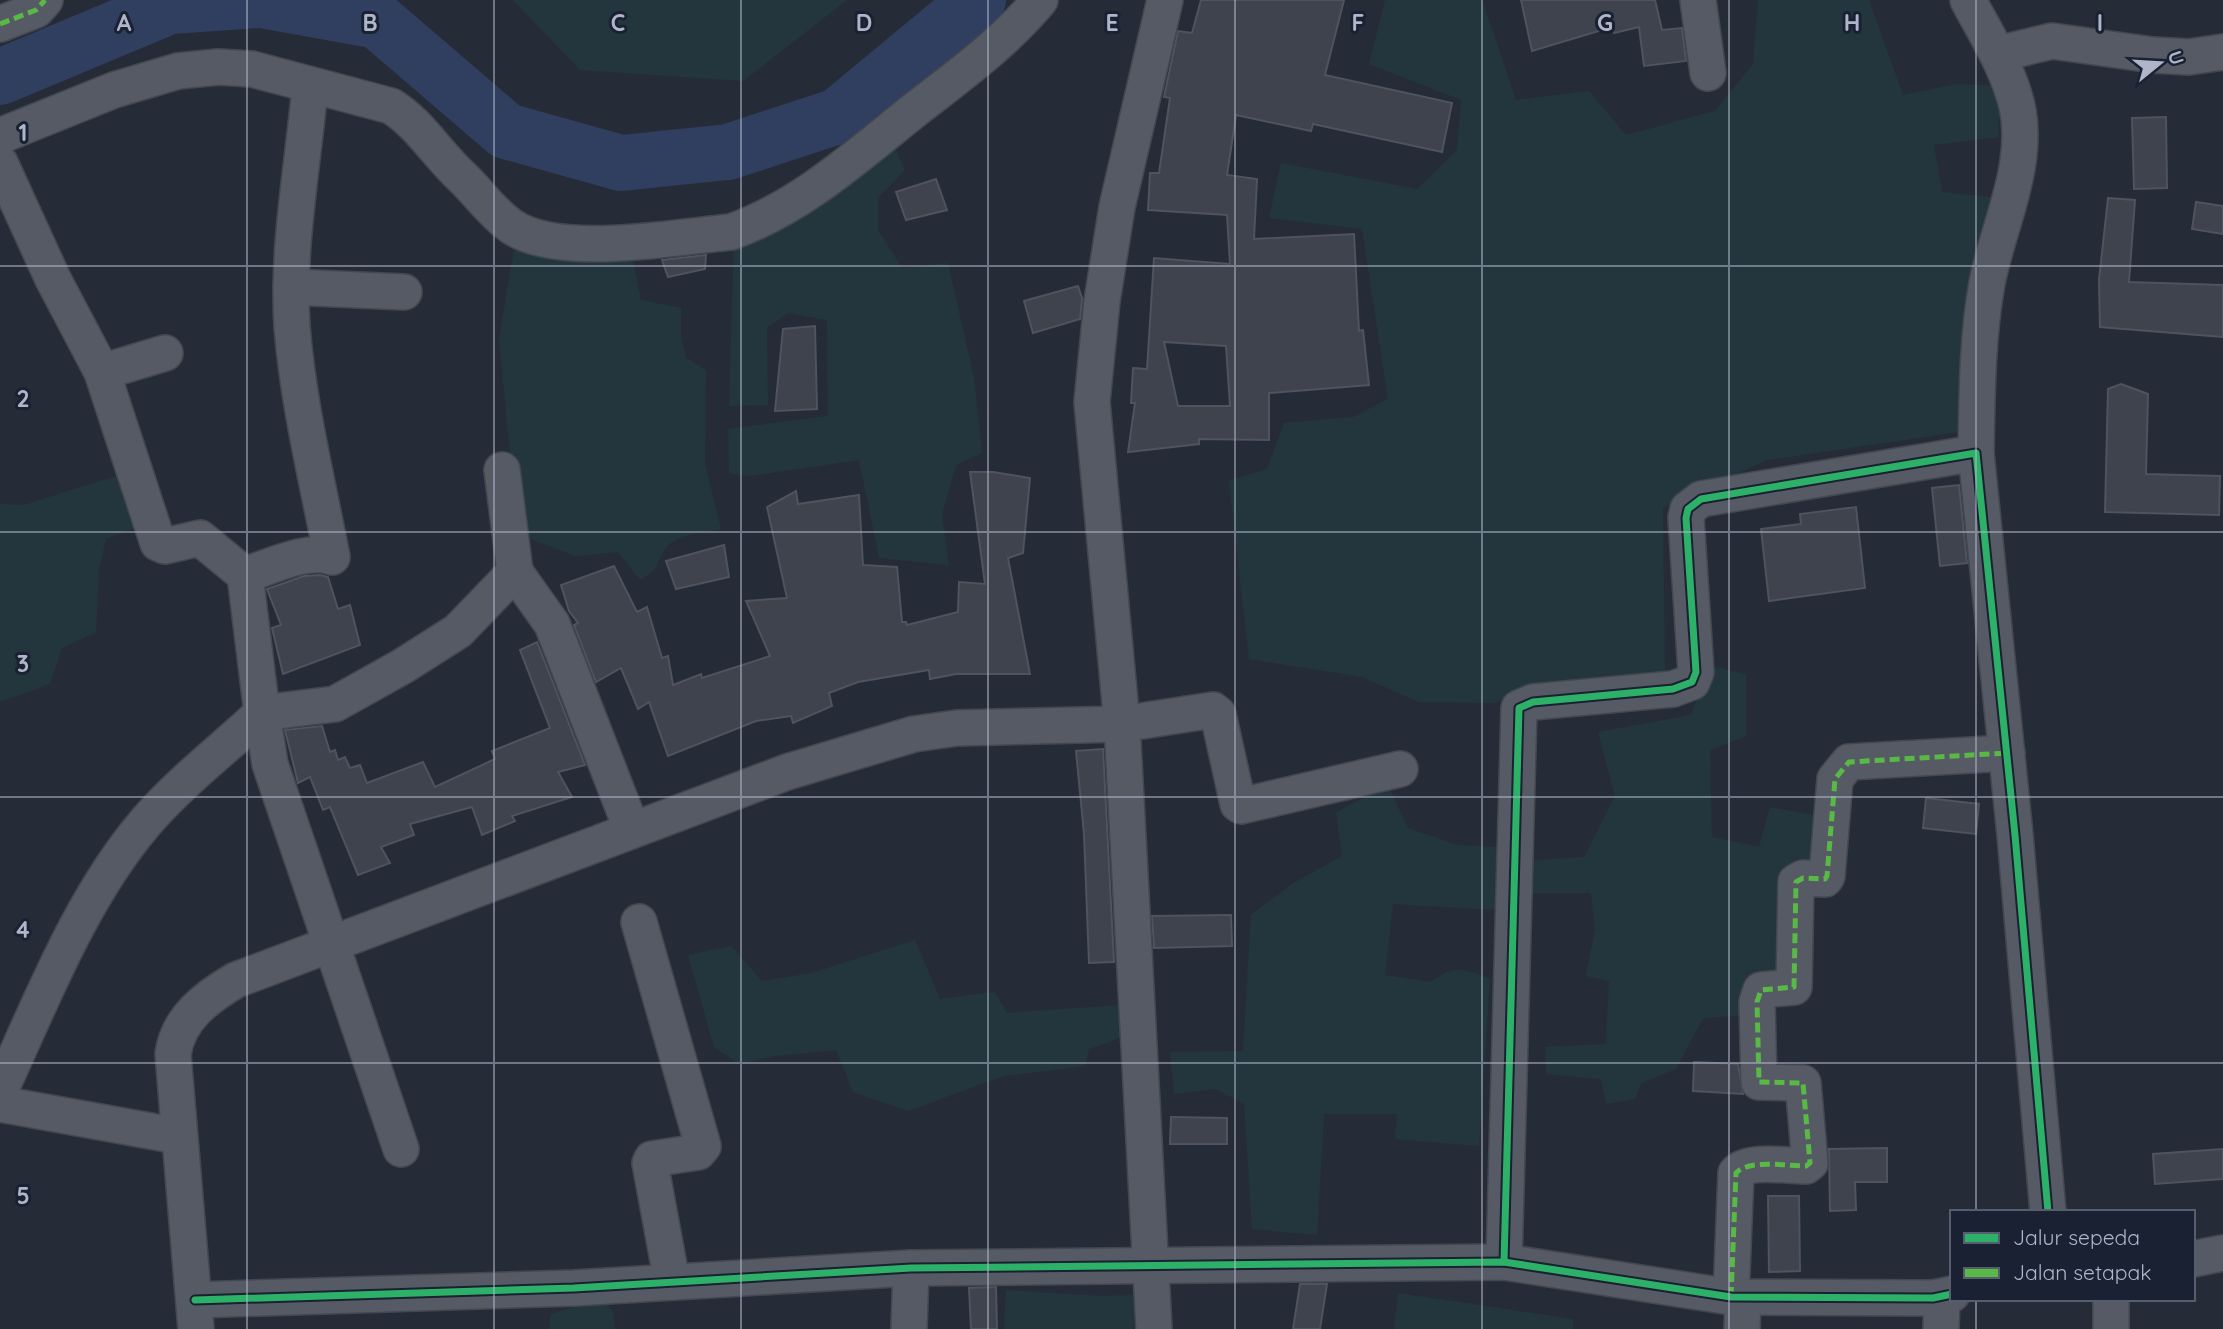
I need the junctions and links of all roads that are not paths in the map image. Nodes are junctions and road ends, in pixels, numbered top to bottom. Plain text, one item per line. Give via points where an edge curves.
1 (44, 0) edge
2 (1040, 0) edge
3 (1165, 0) edge
4 (1698, 0) edge
5 (1968, 0) edge
6 (0, 24) edge
7 (2223, 52) edge
8 (1998, 54) junction
9 (1708, 72) dead end
10 (310, 87) junction
11 (0, 136) edge
12 (0, 163) edge
13 (291, 287) junction
14 (404, 292) dead end
15 (165, 353) dead end
16 (102, 372) junction
17 (1976, 453) junction
18 (502, 470) dead end
19 (515, 572) junction
20 (245, 575) junction
21 (1122, 724) junction
22 (265, 736) junction
23 (2007, 753) junction
24 (1400, 769) dead end
25 (632, 830) junction
26 (639, 922) dead end
27 (331, 944) junction
28 (0, 1091) edge
29 (15, 1107) edge
30 (178, 1136) junction
31 (401, 1149) dead end
32 (2048, 1210) edge
33 (2223, 1253) edge
34 (2195, 1259) edge
35 (1504, 1262) junction
36 (911, 1268) junction
37 (1153, 1275) junction
38 (672, 1282) junction
39 (2111, 1301) edge
40 (1945, 1307) edge
41 (1740, 1311) edge
42 (196, 1315) edge
43 (909, 1329) edge
44 (1154, 1329) edge
45 (2111, 1329) edge

1 - 6 street via 41,7
2 - 10 street via 986,56 820,184 731,232 603,243 560,242 527,235 509,225 441,158 407,116 363,97
3 - 21 street via 1117,207 1092,402
4 - 9 street
5 - 8 street
7 - 8 street via 2189,57 2153,55 2052,41
8 - 17 street via 2017,107 2018,151 2006,219 1987,282 1978,356
10 - 11 street via 252,69 178,71 114,90
10 - 13 street
12 - 16 street
13 - 14 street
13 - 20 street via 303,407 332,556 307,556
15 - 16 street
16 - 20 street via 158,543 165,546 200,538
17 - 23 street
17 - 35 street via 1701,499 1688,509 1686,518 1696,672 1692,682 1673,688 1533,702 1519,708
18 - 19 street
19 - 22 street via 458,631 335,704
19 - 25 street via 552,624
20 - 22 street
21 - 24 street via 1216,712 1241,806
21 - 25 street via 957,728 914,734 787,772
21 - 37 street
22 - 27 street
22 - 28 street via 173,793 116,861 64,952
23 - 32 street
23 - 41 street via 1849,762 1835,779 1827,876 1796,882 1795,982 1791,990 1761,990 1756,1002 1759,1083 1803,1083 1810,1163 1750,1166 1736,1173
25 - 27 street
26 - 38 street via 703,1146 698,1152 649,1163
27 - 30 street via 236,980 191,1014 179,1030 173,1054
27 - 31 street
29 - 30 street
30 - 42 street
33 - 34 street
35 - 37 street
35 - 41 street
36 - 37 street
36 - 38 street
36 - 43 street
37 - 44 street
38 - 42 street
39 - 45 street
40 - 41 street

